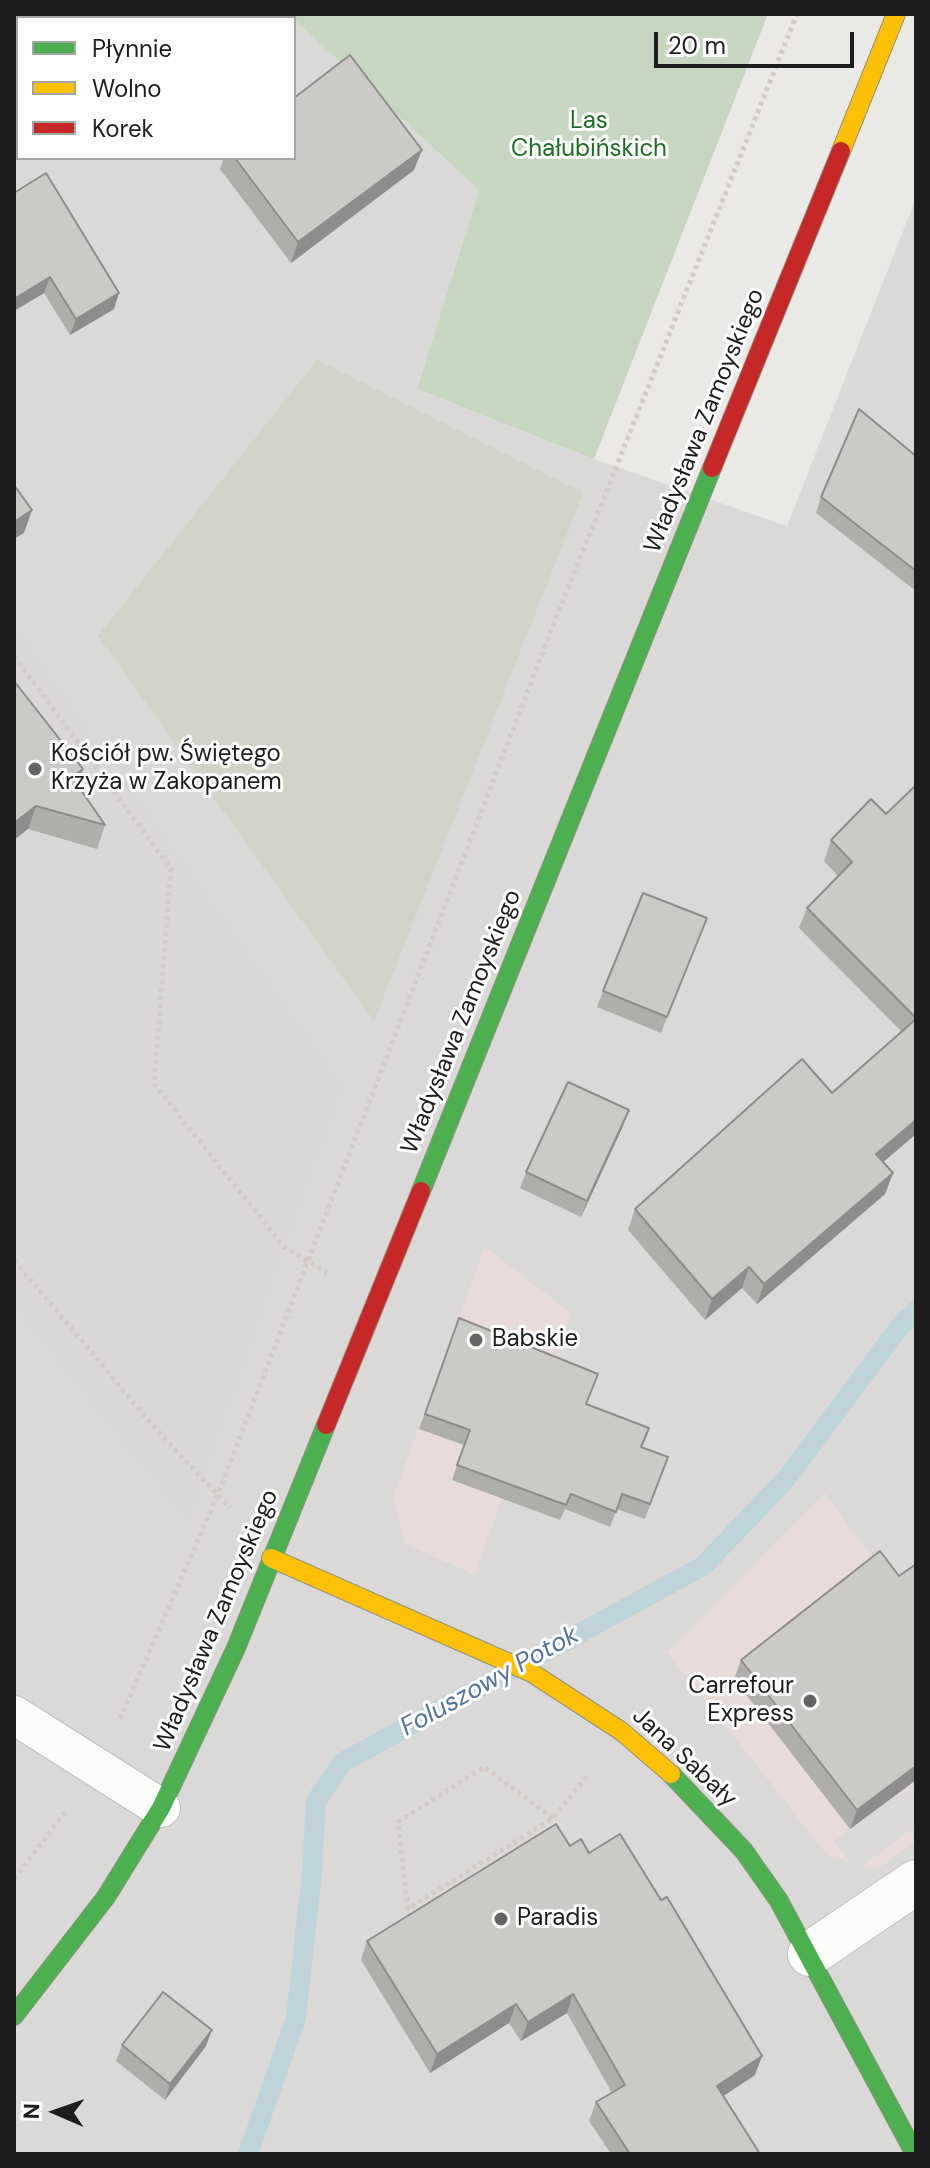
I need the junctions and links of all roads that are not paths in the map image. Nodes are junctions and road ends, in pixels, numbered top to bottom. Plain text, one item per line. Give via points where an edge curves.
1 (896, 14) edge
2 (271, 1558) junction
3 (14, 1715) edge
4 (161, 1808) junction
5 (916, 1882) edge
6 (810, 1954) junction
7 (14, 2016) edge
8 (915, 2154) edge

1 - 2 street, Władysława Zamoyskiego
2 - 4 street, Władysława Zamoyskiego via 230,1662
2 - 6 street, Jana Sabały via 532,1673 596,1713 661,1764 719,1821 755,1864
3 - 4 lane
4 - 7 street, Władysława Zamoyskiego via 106,1897
5 - 6 street
6 - 8 street, Jana Sabały

